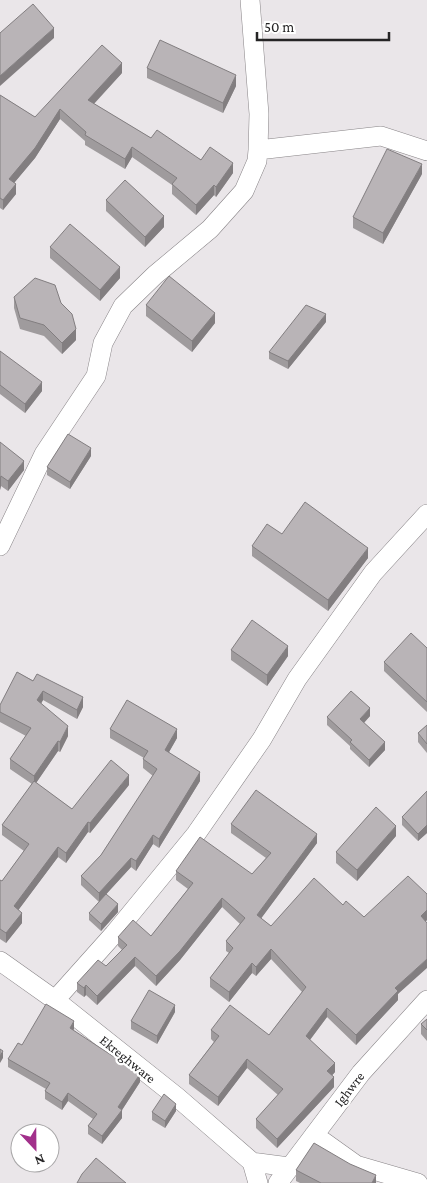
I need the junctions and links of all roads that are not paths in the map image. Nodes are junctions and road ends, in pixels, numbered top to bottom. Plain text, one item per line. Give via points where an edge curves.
1 (250, 0) edge
2 (258, 150) junction
3 (427, 151) edge
4 (427, 514) edge
5 (0, 546) edge
6 (0, 961) edge
7 (55, 1000) junction
8 (427, 1000) edge
9 (314, 1135) junction
10 (252, 1162) junction
11 (288, 1167) junction
12 (258, 1183) edge
13 (278, 1183) edge
14 (418, 1183) edge

1 - 2 street via 259,114
2 - 3 street via 381,136
2 - 5 street via 257,161 244,192 210,229 123,306 103,344 96,376 44,454
4 - 7 street via 367,581 297,680 262,739 196,834
6 - 7 street, Ekreghware
7 - 10 street, Ekreghware
8 - 9 street, Ighwre via 361,1073
9 - 11 street, Ighwre
9 - 14 street via 356,1165
10 - 11 street
10 - 12 street
11 - 13 street, Ighwre

